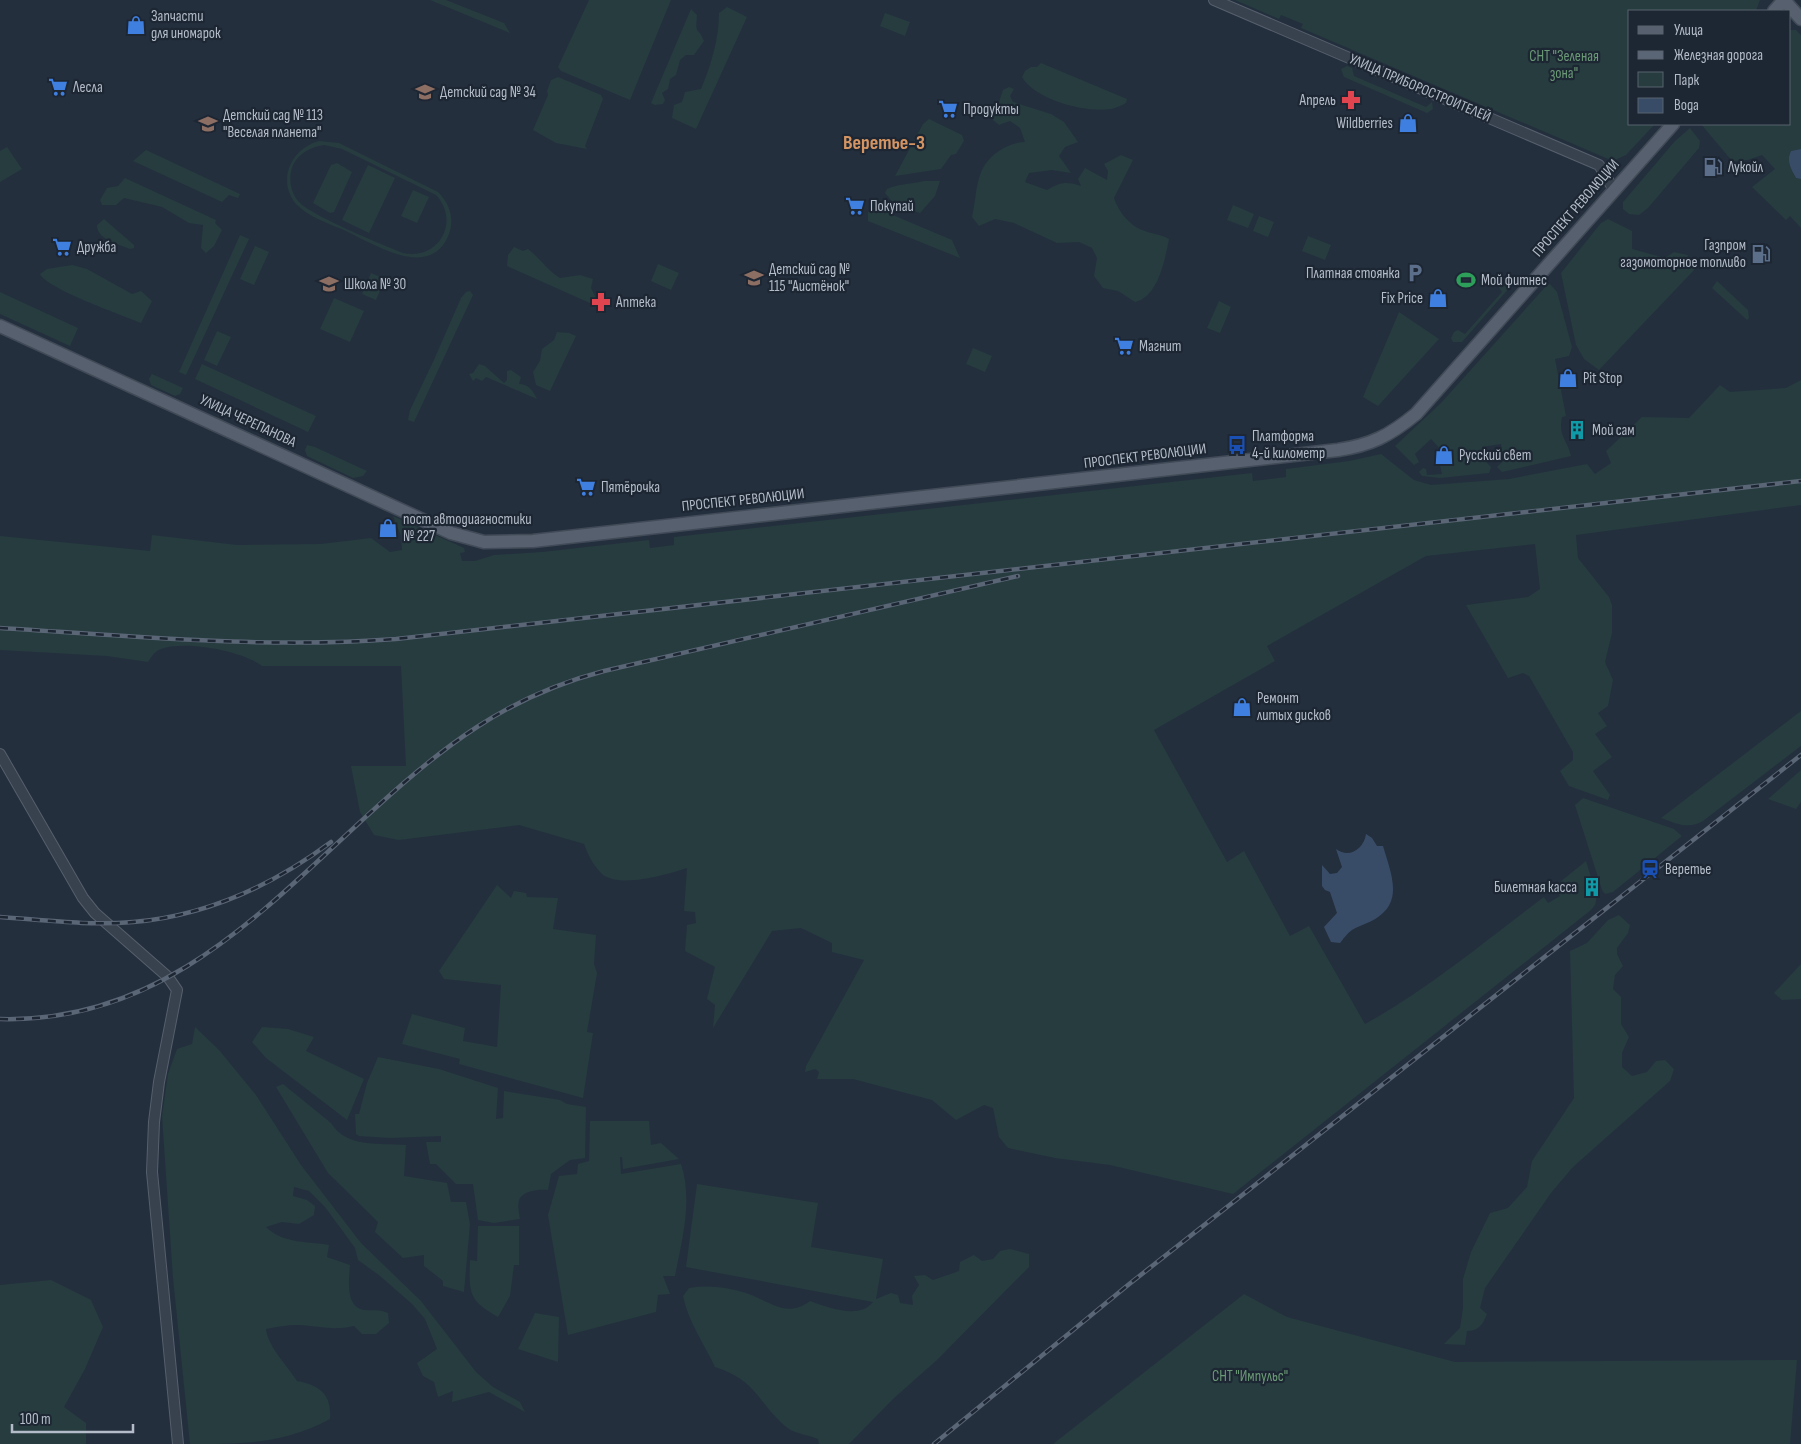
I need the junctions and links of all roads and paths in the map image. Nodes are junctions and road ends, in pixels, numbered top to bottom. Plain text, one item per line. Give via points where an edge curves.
1 (1214, 0) edge
2 (1784, 0) edge
3 (1775, 10) edge
4 (1801, 19) edge
5 (1672, 125) edge
6 (1614, 190) junction
7 (0, 326) edge
8 (484, 542) joint
9 (0, 754) edge
10 (178, 1444) edge

1 - 6 street, УЛИЦА ПРИБОРОСТРОИТЕЛЕЙ via 1599,165
2 - 3 main road
2 - 4 main road
5 - 6 main road, ПРОСПЕКТ РЕВОЛЮЦИИ
6 - 8 main road, ПРОСПЕКТ РЕВОЛЮЦИИ via 1416,414 1370,444 533,541
7 - 8 main road, УЛИЦА ЧЕРЕПАНОВА via 451,533
9 - 10 street via 83,898 95,914 168,977 177,990 159,1082 152,1172

